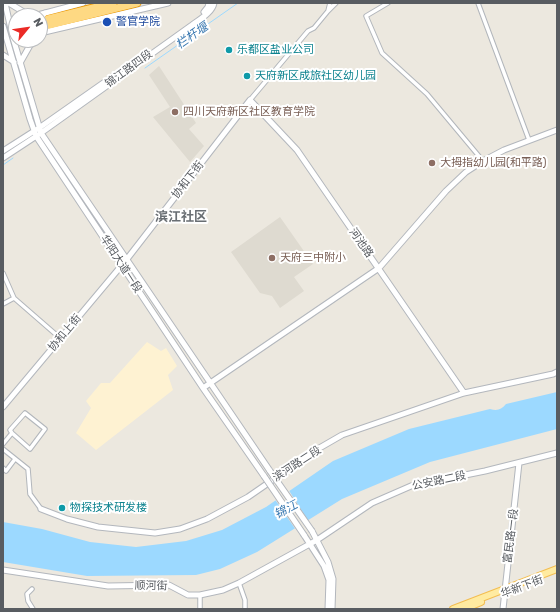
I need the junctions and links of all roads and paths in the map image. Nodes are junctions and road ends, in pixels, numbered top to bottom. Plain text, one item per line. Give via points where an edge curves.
1 (5, 3) edge
2 (83, 3) edge
3 (113, 3) edge
4 (137, 3) edge
5 (168, 3) edge
6 (209, 3) edge
7 (214, 3) edge
8 (330, 3) edge
9 (336, 3) edge
10 (388, 3) edge
11 (478, 3) edge
12 (328, 10) junction
13 (8, 15) edge
14 (48, 22) junction
15 (3, 25) edge
16 (5, 39) edge
17 (17, 48) edge
18 (28, 48) edge
19 (3, 55) edge
20 (14, 62) junction
21 (20, 63) junction
22 (250, 100) junction
23 (557, 130) edge
24 (38, 132) junction
25 (529, 140) junction
26 (3, 151) edge
27 (3, 158) edge
28 (483, 161) junction
29 (127, 259) junction
30 (122, 265) junction
31 (379, 268) junction
32 (3, 273) edge
33 (14, 298) junction
34 (3, 304) edge
35 (60, 338) junction
36 (557, 372) edge
37 (210, 382) junction
38 (203, 388) junction
39 (464, 393) junction
40 (3, 407) edge
41 (12, 433) junction
42 (3, 444) edge
43 (3, 450) edge
44 (557, 453) edge
45 (15, 459) junction
46 (519, 464) junction
47 (3, 468) edge
48 (41, 509) joint
49 (317, 540) junction
50 (310, 544) junction
51 (557, 569) edge
52 (3, 570) edge
53 (557, 573) edge
54 (239, 583) junction
55 (32, 589) dead end
56 (504, 591) junction
57 (200, 595) junction
58 (33, 609) edge
59 (200, 609) edge
60 (245, 609) edge
61 (328, 609) edge
62 (332, 609) edge
63 (453, 609) edge
64 (464, 609) edge
65 (503, 609) edge

1 - 13 street, 华阳大道一段
2 - 14 street
3 - 14 highway
4 - 14 highway
5 - 14 street
6 - 24 street, 锦江路四段 via 203,14
7 - 24 street, 锦江路四段 via 201,18
8 - 12 street
9 - 12 street
10 - 28 street via 366,16 382,53 427,94
11 - 25 street
12 - 22 street
15 - 16 street, 华阳大道一段
16 - 20 street, 华阳大道一段
17 - 21 street, 华阳大道一段
18 - 21 street
19 - 20 street
20 - 24 street, 华阳大道一段
21 - 24 street, 华阳大道一段
22 - 29 street, 协和下街
22 - 31 street, 河池路 via 297,150
23 - 25 street
24 - 26 street
24 - 27 street
24 - 29 street, 华阳大道一段
24 - 30 street, 华阳大道一段
25 - 28 street
28 - 31 street via 466,172 446,191
29 - 30 street, 协和上街
29 - 37 street, 华阳大道一段
30 - 35 street, 协和上街
30 - 38 street, 华阳大道一段
31 - 37 street
31 - 39 street, 河池路
32 - 33 street
33 - 34 street
33 - 35 street
35 - 40 street, 协和上街
36 - 39 street, 滨河路二段
37 - 38 street
37 - 49 street, 华阳大道一段, bridge
38 - 50 street, 华阳大道一段, bridge
39 - 48 street, 滨河路二段 via 342,435 248,497 180,529 155,533 98,527
41 - 41 street via 10,430 25,412 45,429 30,448
41 - 42 street
43 - 45 street
44 - 46 street, 公安路二段
45 - 47 street via 6,471
45 - 48 street via 28,470 30,494
46 - 49 street, 公安路二段 via 411,486 372,503
46 - 56 street, 富民路一段
49 - 50 street, 公安路二段
49 - 62 street, 华阳大道一段 via 333,579
50 - 54 street, 顺河街
50 - 61 street, 华阳大道一段 via 324,566 329,580
51 - 56 main road
52 - 57 street, 顺河街 via 108,586 170,585 188,595
53 - 56 main road, 华新下街
54 - 57 street, 顺河街
54 - 60 street
55 - 58 street via 27,594
56 - 63 main road
56 - 64 main road, 华新下街
56 - 65 street, 富民路一段
57 - 59 street

